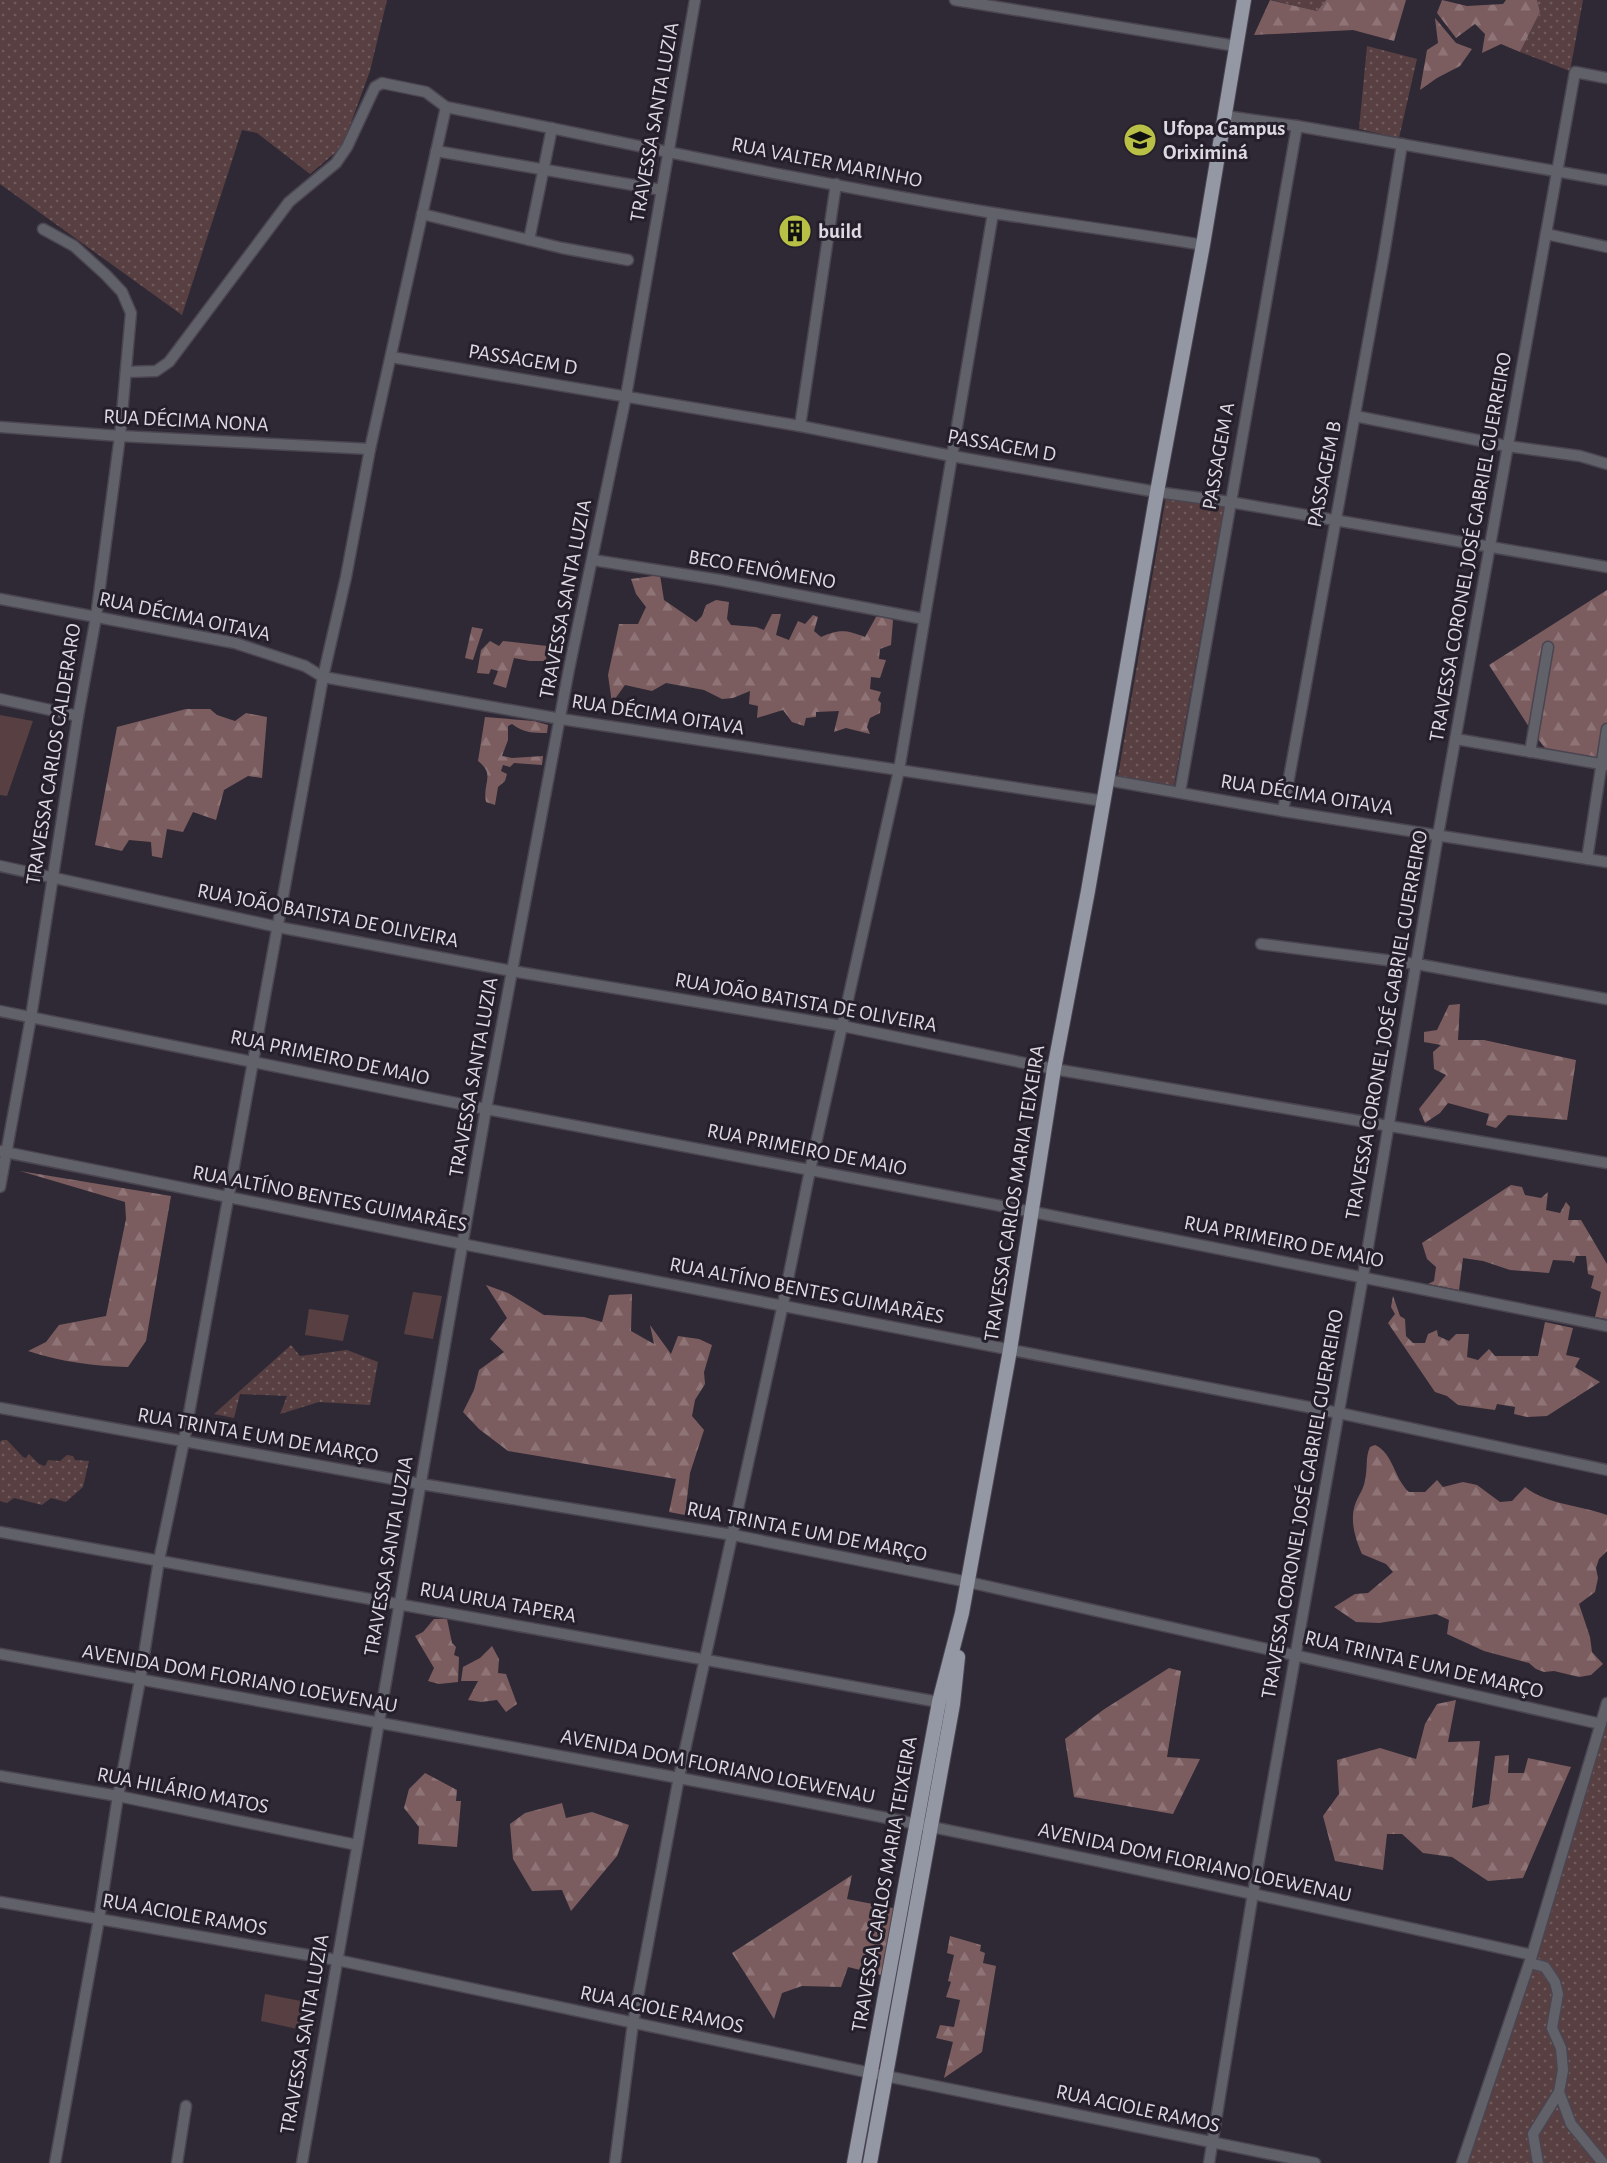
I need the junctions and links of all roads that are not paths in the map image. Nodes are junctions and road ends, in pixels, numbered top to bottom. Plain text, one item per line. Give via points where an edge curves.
1 (695, 0) edge
2 (955, 0) edge
3 (1244, 0) edge
4 (976, 2) edge
5 (1236, 46) junction
6 (1607, 78) edge
7 (446, 107) junction
8 (1225, 116) junction
9 (1296, 126) junction
10 (552, 128) junction
11 (1402, 144) junction
12 (436, 151) junction
13 (669, 151) junction
14 (544, 171) junction
15 (1557, 173) junction
16 (1607, 180) edge
17 (837, 184) junction
18 (662, 190) junction
19 (993, 213) junction
20 (422, 214) junction
21 (43, 229) dead end
22 (1546, 234) junction
23 (529, 240) junction
24 (1203, 245) junction
25 (1607, 247) edge
26 (627, 260) dead end
27 (391, 357) junction
28 (126, 372) junction
29 (626, 396) junction
30 (1355, 416) junction
31 (800, 426) junction
32 (0, 427) edge
33 (120, 436) junction
34 (1508, 446) junction
35 (370, 449) junction
36 (952, 456) junction
37 (1607, 464) edge
38 (1157, 492) junction
39 (1230, 502) junction
40 (1335, 521) junction
41 (1489, 546) junction
42 (593, 560) junction
43 (1607, 567) edge
44 (0, 599) edge
45 (96, 617) junction
46 (924, 619) junction
47 (1548, 647) dead end
48 (323, 677) junction
49 (0, 699) edge
50 (78, 716) junction
51 (561, 719) junction
52 (1607, 729) edge
53 (1456, 739) junction
54 (1530, 752) junction
55 (1604, 764) edge
56 (899, 770) junction
57 (1107, 780) junction
58 (1180, 792) junction
59 (1104, 801) junction
60 (1283, 811) junction
61 (1438, 835) junction
62 (1587, 859) junction
63 (1607, 862) edge
64 (0, 866) edge
65 (52, 876) junction
66 (278, 927) junction
67 (1261, 944) dead end
68 (1417, 964) junction
69 (512, 971) junction
70 (1607, 999) edge
71 (0, 1011) edge
72 (31, 1017) junction
73 (842, 1026) junction
74 (252, 1061) junction
75 (1054, 1069) junction
76 (486, 1109) junction
77 (1388, 1126) junction
78 (3, 1151) edge
79 (1607, 1163) edge
80 (810, 1170) junction
81 (0, 1186) edge
82 (228, 1198) junction
83 (1033, 1212) junction
84 (462, 1244) junction
85 (1363, 1276) junction
86 (783, 1304) junction
87 (1607, 1326) edge
88 (1010, 1350) junction
89 (0, 1408) edge
90 (1339, 1413) junction
91 (184, 1441) junction
92 (1607, 1470) edge
93 (421, 1484) junction
94 (0, 1532) edge
95 (733, 1535) junction
96 (159, 1560) junction
97 (968, 1582) junction
98 (398, 1604) junction
99 (0, 1654) edge
100 (1295, 1655) junction
101 (705, 1658) junction
102 (140, 1680) junction
103 (946, 1703) junction
104 (1607, 1703) edge
105 (380, 1724) junction
106 (1601, 1724) junction
107 (0, 1776) edge
108 (679, 1778) junction
109 (118, 1796) junction
110 (924, 1825) junction
111 (357, 1845) junction
112 (1253, 1893) junction
113 (0, 1902) edge
114 (99, 1919) junction
115 (1531, 1959) junction
116 (337, 1960) junction
117 (633, 2023) junction
118 (871, 2073) junction
119 (886, 2076) junction
120 (1560, 2092) junction
121 (186, 2106) dead end
122 (1213, 2144) junction
123 (55, 2163) edge
124 (177, 2163) edge
125 (302, 2163) edge
126 (615, 2163) edge
127 (854, 2163) edge
128 (870, 2163) edge
129 (1209, 2163) edge
130 (1315, 2163) edge
131 (1462, 2163) edge
132 (1538, 2163) edge
133 (1603, 2163) edge

1 - 13 street, TRAVESSA SANTA LUZIA
2 - 4 street
3 - 5 main road, TRAVESSA CARLOS MARIA TEIXEIRA
4 - 5 street
5 - 8 main road, TRAVESSA CARLOS MARIA TEIXEIRA
6 - 15 street, TRAVESSA CORONEL JOSÉ GABRIEL GUERREIRO via 1575,72
7 - 10 street, RUA VALTER MARINHO
7 - 12 street
7 - 28 street via 426,92 378,84 336,163 289,202 169,362 156,371
8 - 9 street
8 - 24 main road, TRAVESSA CARLOS MARIA TEIXEIRA
9 - 11 street
9 - 39 street, PASSAGEM A
10 - 13 street, RUA VALTER MARINHO
10 - 14 street
11 - 15 street
11 - 30 street, PASSAGEM B
12 - 14 street
12 - 20 street
13 - 17 street, RUA VALTER MARINHO
13 - 18 street, TRAVESSA SANTA LUZIA
14 - 18 street
14 - 23 street
15 - 16 street
15 - 22 street, TRAVESSA CORONEL JOSÉ GABRIEL GUERREIRO
17 - 19 street, RUA VALTER MARINHO
17 - 31 street
18 - 29 street, TRAVESSA SANTA LUZIA
19 - 24 street, RUA VALTER MARINHO
19 - 36 street
20 - 23 street
20 - 27 street
21 - 28 street, TRAVESSA CARLOS CALDERARO via 74,246 122,292 131,313
22 - 25 street
22 - 34 street, TRAVESSA CORONEL JOSÉ GABRIEL GUERREIRO
23 - 26 street
24 - 38 main road, TRAVESSA CARLOS MARIA TEIXEIRA
27 - 29 street, PASSAGEM D
27 - 35 street
28 - 33 street, TRAVESSA CARLOS CALDERARO
29 - 31 street, PASSAGEM D
29 - 42 street, TRAVESSA SANTA LUZIA
30 - 34 street
30 - 40 street, PASSAGEM B
31 - 36 street, PASSAGEM D
32 - 33 street, RUA DÉCIMA NONA
33 - 35 street, RUA DÉCIMA NONA
33 - 45 street, TRAVESSA CARLOS CALDERARO
34 - 37 street via 1580,456
34 - 41 street, TRAVESSA CORONEL JOSÉ GABRIEL GUERREIRO
35 - 48 street
36 - 38 street, PASSAGEM D
36 - 46 street
38 - 39 street, PASSAGEM D
38 - 57 main road, TRAVESSA CARLOS MARIA TEIXEIRA
39 - 40 street, PASSAGEM D
39 - 58 street, PASSAGEM A
40 - 41 street, PASSAGEM D
40 - 60 street, PASSAGEM B
41 - 43 street, PASSAGEM D
41 - 53 street, TRAVESSA CORONEL JOSÉ GABRIEL GUERREIRO
42 - 46 street, BECO FENÔMENO
42 - 51 street, TRAVESSA SANTA LUZIA
44 - 45 street, RUA DÉCIMA OITAVA
45 - 48 street, RUA DÉCIMA OITAVA via 235,643 305,666
45 - 50 street, TRAVESSA CARLOS CALDERARO
46 - 56 street
47 - 54 street
48 - 51 street, RUA DÉCIMA OITAVA
48 - 66 street
49 - 50 street
50 - 65 street, TRAVESSA CARLOS CALDERARO
51 - 56 street, RUA DÉCIMA OITAVA
51 - 69 street, TRAVESSA SANTA LUZIA
52 - 55 street
53 - 54 street
53 - 61 street, TRAVESSA CORONEL JOSÉ GABRIEL GUERREIRO
54 - 55 street
55 - 62 street
56 - 59 street, RUA DÉCIMA OITAVA
56 - 73 street
57 - 58 street, RUA DÉCIMA OITAVA
57 - 59 main road, TRAVESSA CARLOS MARIA TEIXEIRA
58 - 60 street, RUA DÉCIMA OITAVA
59 - 75 main road, TRAVESSA CARLOS MARIA TEIXEIRA
60 - 61 street, RUA DÉCIMA OITAVA
61 - 62 street, RUA DÉCIMA OITAVA
61 - 68 street, TRAVESSA CORONEL JOSÉ GABRIEL GUERREIRO
62 - 63 street, RUA DÉCIMA OITAVA
64 - 65 street, RUA JOÃO BATISTA DE OLIVEIRA
65 - 66 street, RUA JOÃO BATISTA DE OLIVEIRA
65 - 72 street, TRAVESSA CARLOS CALDERARO
66 - 69 street, RUA JOÃO BATISTA DE OLIVEIRA
66 - 74 street
67 - 68 street
68 - 70 street
68 - 77 street, TRAVESSA CORONEL JOSÉ GABRIEL GUERREIRO
69 - 73 street, RUA JOÃO BATISTA DE OLIVEIRA
69 - 76 street, TRAVESSA SANTA LUZIA
71 - 72 street, RUA PRIMEIRO DE MAIO
72 - 74 street, RUA PRIMEIRO DE MAIO
72 - 78 street, TRAVESSA CARLOS CALDERARO
73 - 75 street, RUA JOÃO BATISTA DE OLIVEIRA
73 - 80 street
74 - 76 street, RUA PRIMEIRO DE MAIO
74 - 82 street
75 - 77 street, RUA JOÃO BATISTA DE OLIVEIRA
75 - 83 main road, TRAVESSA CARLOS MARIA TEIXEIRA
76 - 80 street, RUA PRIMEIRO DE MAIO
76 - 84 street, TRAVESSA SANTA LUZIA
77 - 79 street, RUA JOÃO BATISTA DE OLIVEIRA
77 - 85 street, TRAVESSA CORONEL JOSÉ GABRIEL GUERREIRO
78 - 81 street, TRAVESSA CARLOS CALDERARO
78 - 82 street, RUA ALTÍNO BENTES GUIMARÃES
80 - 83 street, RUA PRIMEIRO DE MAIO
80 - 86 street
82 - 84 street, RUA ALTÍNO BENTES GUIMARÃES
82 - 91 street
83 - 85 street, RUA PRIMEIRO DE MAIO
83 - 88 main road, TRAVESSA CARLOS MARIA TEIXEIRA
84 - 86 street, RUA ALTÍNO BENTES GUIMARÃES
84 - 93 street, TRAVESSA SANTA LUZIA
85 - 87 street, RUA PRIMEIRO DE MAIO
85 - 90 street, TRAVESSA CORONEL JOSÉ GABRIEL GUERREIRO
86 - 88 street, RUA ALTÍNO BENTES GUIMARÃES
86 - 95 street
88 - 90 street, RUA ALTÍNO BENTES GUIMARÃES
88 - 97 main road, TRAVESSA CARLOS MARIA TEIXEIRA
89 - 91 street, RUA TRINTA E UM DE MARÇO
90 - 92 street, RUA ALTÍNO BENTES GUIMARÃES
90 - 100 street, TRAVESSA CORONEL JOSÉ GABRIEL GUERREIRO
91 - 93 street, RUA TRINTA E UM DE MARÇO
91 - 96 street
93 - 95 street, RUA TRINTA E UM DE MARÇO
93 - 98 street, TRAVESSA SANTA LUZIA
94 - 96 street, RUA URUA TAPERA
95 - 97 street, RUA TRINTA E UM DE MARÇO
95 - 101 street
96 - 98 street, RUA URUA TAPERA
96 - 102 street
97 - 100 street, RUA TRINTA E UM DE MARÇO
97 - 103 main road, TRAVESSA CARLOS MARIA TEIXEIRA
98 - 101 street, RUA URUA TAPERA
98 - 105 street, TRAVESSA SANTA LUZIA
99 - 102 street, AVENIDA DOM FLORIANO LOEWENAU
100 - 106 street, RUA TRINTA E UM DE MARÇO
100 - 112 street, TRAVESSA CORONEL JOSÉ GABRIEL GUERREIRO
101 - 103 street, RUA URUA TAPERA
101 - 108 street
102 - 105 street, AVENIDA DOM FLORIANO LOEWENAU
102 - 109 street
103 - 110 main road, TRAVESSA CARLOS MARIA TEIXEIRA
104 - 106 street
105 - 108 street, AVENIDA DOM FLORIANO LOEWENAU
105 - 111 street, TRAVESSA SANTA LUZIA
106 - 115 street
107 - 109 street, RUA HILÁRIO MATOS
108 - 110 street, AVENIDA DOM FLORIANO LOEWENAU
108 - 117 street
109 - 111 street, RUA HILÁRIO MATOS
109 - 114 street
110 - 112 street, AVENIDA DOM FLORIANO LOEWENAU
110 - 118 main road, TRAVESSA CARLOS MARIA TEIXEIRA
110 - 119 main road, TRAVESSA CARLOS MARIA TEIXEIRA
111 - 116 street, TRAVESSA SANTA LUZIA
112 - 115 street, AVENIDA DOM FLORIANO LOEWENAU
112 - 122 street, TRAVESSA CORONEL JOSÉ GABRIEL GUERREIRO
113 - 114 street, RUA ACIOLE RAMOS
114 - 116 street, RUA ACIOLE RAMOS
114 - 123 street
115 - 120 street via 1545,1967 1558,1994 1552,2028 1561,2048
115 - 131 street
116 - 117 street, RUA ACIOLE RAMOS
116 - 125 street, TRAVESSA SANTA LUZIA
117 - 118 street, RUA ACIOLE RAMOS
117 - 126 street
118 - 119 street, RUA ACIOLE RAMOS
118 - 127 main road, TRAVESSA CARLOS MARIA TEIXEIRA
119 - 122 street, RUA ACIOLE RAMOS
119 - 128 main road, TRAVESSA CARLOS MARIA TEIXEIRA
120 - 132 street via 1533,2134
120 - 133 street via 1571,2124
121 - 124 street
122 - 129 street, TRAVESSA CORONEL JOSÉ GABRIEL GUERREIRO
122 - 130 street, RUA ACIOLE RAMOS

